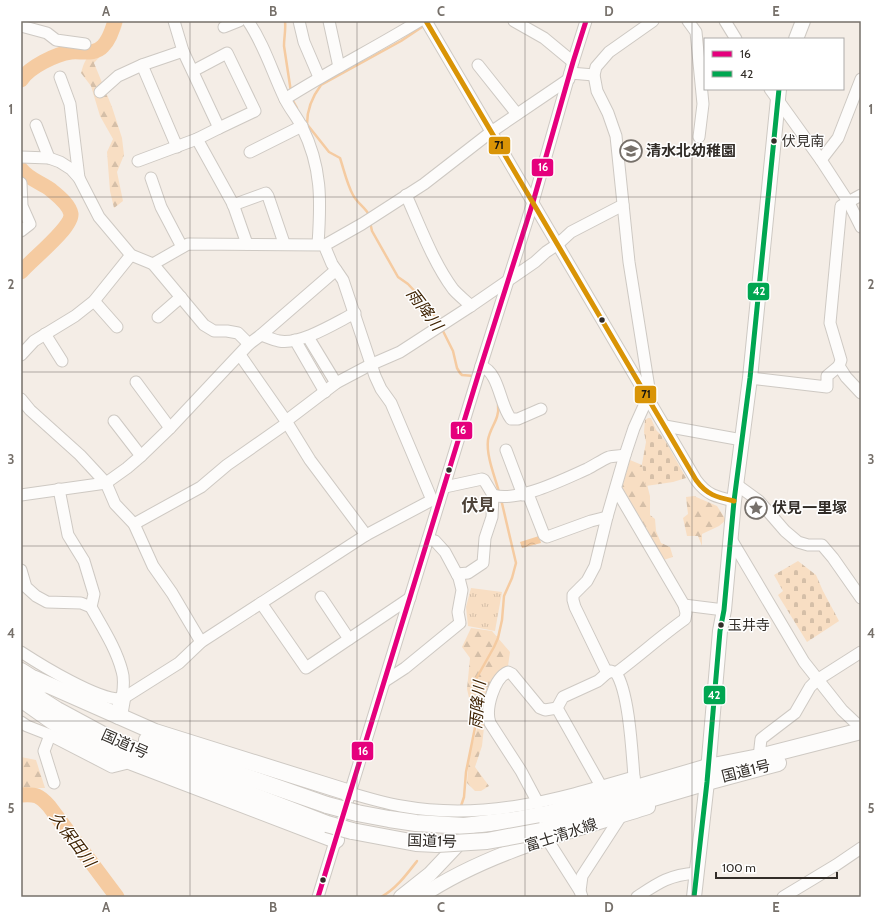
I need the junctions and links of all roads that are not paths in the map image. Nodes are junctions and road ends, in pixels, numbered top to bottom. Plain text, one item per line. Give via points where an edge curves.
1 (174, 21) edge
2 (239, 21) edge
3 (248, 21) edge
4 (299, 21) edge
5 (329, 21) edge
6 (419, 21) edge
7 (426, 21) edge
8 (514, 21) edge
9 (586, 21) edge
10 (653, 21) edge
11 (688, 21) edge
12 (725, 21) edge
13 (803, 21) edge
14 (21, 26) edge
15 (224, 27) dead end
16 (735, 38) edge
17 (796, 38) edge
18 (85, 44) dead end
19 (183, 51) junction
20 (142, 65) junction
21 (478, 65) dead end
22 (339, 67) junction
23 (193, 71) junction
24 (571, 72) junction
25 (594, 75) junction
26 (60, 77) dead end
27 (319, 77) junction
28 (861, 79) edge
29 (100, 92) dead end
30 (775, 92) edge
31 (285, 99) junction
32 (517, 114) junction
33 (36, 125) dead end
34 (302, 126) junction
35 (219, 128) junction
36 (491, 132) junction
37 (699, 137) dead end
38 (197, 139) junction
39 (177, 147) junction
40 (250, 152) dead end
41 (21, 157) edge
42 (50, 158) junction
43 (820, 160) junction
44 (138, 161) dead end
45 (79, 178) junction
46 (151, 178) dead end
47 (21, 188) edge
48 (406, 195) junction
49 (861, 195) edge
50 (533, 202) junction
51 (849, 203) junction
52 (233, 205) junction
53 (623, 205) junction
54 (861, 227) edge
55 (21, 231) edge
56 (284, 243) junction
57 (247, 244) junction
58 (558, 244) junction
59 (321, 245) junction
60 (182, 247) junction
61 (131, 255) junction
62 (153, 264) junction
63 (336, 270) junction
64 (508, 280) junction
65 (181, 297) junction
66 (94, 301) junction
67 (471, 306) junction
68 (355, 313) junction
69 (158, 317) dead end
70 (116, 327) dead end
71 (45, 334) junction
72 (261, 335) junction
73 (308, 337) junction
74 (295, 340) junction
75 (249, 344) junction
76 (21, 355) edge
77 (240, 355) junction
78 (62, 361) dead end
79 (370, 364) junction
80 (481, 366) junction
81 (839, 366) junction
82 (750, 378) junction
83 (136, 382) dead end
84 (336, 383) junction
85 (325, 392) junction
86 (861, 394) edge
87 (648, 397) junction
88 (21, 399) edge
89 (541, 409) dead end
90 (114, 421) dead end
91 (286, 422) junction
92 (665, 426) junction
93 (170, 428) junction
94 (742, 440) junction
95 (506, 450) dead end
96 (625, 455) junction
97 (141, 456) junction
98 (106, 483) junction
99 (737, 485) junction
100 (445, 487) junction
101 (59, 489) junction
102 (616, 489) junction
103 (525, 494) junction
104 (21, 495) edge
105 (493, 495) junction
106 (436, 501) junction
107 (734, 501) junction
108 (606, 517) junction
109 (134, 524) junction
110 (366, 535) junction
111 (428, 539) junction
112 (731, 539) junction
113 (21, 570) edge
114 (457, 574) junction
115 (23, 588) edge
116 (321, 597) dead end
117 (410, 598) junction
118 (861, 598) edge
119 (261, 603) junction
120 (684, 605) junction
121 (91, 607) junction
122 (724, 610) junction
123 (349, 639) junction
124 (201, 642) junction
125 (21, 652) edge
126 (861, 652) edge
127 (21, 670) edge
128 (611, 673) junction
129 (35, 679) junction
130 (817, 680) junction
131 (385, 681) junction
132 (21, 687) edge
133 (21, 699) edge
134 (122, 699) junction
135 (557, 708) junction
136 (119, 716) junction
137 (21, 722) edge
138 (861, 730) edge
139 (50, 735) junction
140 (861, 742) edge
141 (759, 757) junction
142 (132, 762) junction
143 (707, 774) junction
144 (635, 782) junction
145 (54, 784) dead end
146 (601, 786) junction
147 (350, 793) junction
148 (538, 803) junction
149 (621, 816) junction
150 (477, 825) junction
151 (544, 835) junction
152 (336, 840) junction
153 (861, 848) edge
154 (696, 872) junction
155 (581, 894) edge
156 (318, 897) edge
157 (402, 897) edge
158 (420, 897) edge
159 (637, 897) edge
160 (694, 897) edge
161 (783, 897) edge

1 - 19 street
2 - 15 street
3 - 31 street via 270,61
4 - 27 street via 304,42
5 - 22 street
6 - 22 street
7 - 36 street
8 - 24 street via 544,38
9 - 24 street
10 - 25 street via 609,52 596,67
11 - 37 street via 696,32 703,104
12 - 16 street
13 - 17 main road
14 - 18 street via 47,33 56,40
19 - 20 street
19 - 23 street
20 - 29 street via 118,76
20 - 39 street
21 - 32 street
22 - 27 street
23 - 35 street
23 - 35 street via 227,53 255,111
24 - 25 street
24 - 32 street
24 - 50 street
25 - 53 street via 597,91 616,136
26 - 45 street via 70,104
27 - 31 street
28 - 43 street via 838,138
30 - 43 street
30 - 82 main road
31 - 34 street
32 - 36 street
33 - 42 street
34 - 40 street
34 - 59 street via 318,172
35 - 38 street
36 - 48 street via 439,174
36 - 50 street
38 - 39 street
38 - 52 street
39 - 44 street
41 - 42 street
42 - 45 street via 71,169
43 - 51 street
45 - 61 street via 99,217
46 - 60 street via 161,207
47 - 55 street via 22,206 30,224
48 - 59 street
48 - 67 street via 444,276
49 - 51 street
50 - 58 street
50 - 64 street
51 - 54 street
51 - 81 street via 841,206 830,323 841,360
52 - 56 street via 266,193
52 - 57 street
53 - 58 street via 570,232
53 - 87 street via 629,262 649,388
56 - 57 street
56 - 59 street
57 - 60 street via 197,243
58 - 64 street
58 - 87 street
59 - 63 street
60 - 62 street
61 - 62 street
61 - 66 street
62 - 65 street
63 - 68 street via 343,280
63 - 72 street
64 - 67 street
64 - 80 street
65 - 69 street
65 - 75 street via 204,325 214,331 238,333
66 - 70 street
66 - 71 street
67 - 79 street via 400,352
68 - 73 street
68 - 79 street
71 - 76 street
71 - 78 street
72 - 74 street via 280,342
72 - 75 street
73 - 74 street
73 - 84 street
74 - 85 street
75 - 77 street
77 - 91 street
77 - 93 street
79 - 84 street
79 - 106 street
80 - 89 street via 487,368 492,376 511,419 518,419
80 - 100 street
81 - 82 street via 827,376 827,387
81 - 86 street
82 - 94 main road
83 - 93 street
84 - 85 street
85 - 91 street
87 - 92 street
87 - 96 street
88 - 98 street
90 - 97 street
91 - 109 street via 201,487
91 - 110 street via 310,460
92 - 94 street
92 - 107 street via 705,491
93 - 97 street
94 - 99 main road
95 - 103 street
96 - 102 street
96 - 103 street via 610,457
97 - 98 street
98 - 101 street
98 - 109 street via 116,504
99 - 107 main road
99 - 118 street via 759,501 785,532 798,542 822,545
100 - 105 street via 482,479
100 - 106 street
101 - 104 street
101 - 121 street via 68,535 84,561 94,594
102 - 108 street
102 - 120 street
103 - 105 street via 511,497
103 - 108 street via 547,537
105 - 114 street via 492,517 485,538 482,563 468,573
106 - 110 street
106 - 111 street
107 - 112 main road
108 - 128 street via 595,566 587,581 573,595 573,600
109 - 124 street via 153,566
110 - 119 street
111 - 114 street via 436,541 446,552
111 - 117 street
112 - 122 main road
112 - 130 street
113 - 115 street
114 - 131 street via 462,586 458,612 460,623
115 - 121 street via 47,602 81,603
116 - 123 street
117 - 123 street
117 - 131 street
119 - 123 street via 306,668
119 - 124 street
120 - 122 street
120 - 128 street via 685,619 646,650
121 - 134 street via 111,643 122,672
122 - 143 main road
124 - 134 street via 179,663
125 - 134 street via 92,691 116,700
126 - 130 street
127 - 129 highway, 国道1号
128 - 135 street via 562,697
128 - 144 street via 619,677 626,702
129 - 136 highway
129 - 150 highway, 国道1号, bridge via 78,706 142,738 327,805 389,820
130 - 138 street
130 - 141 street via 795,713 762,739
131 - 147 street
132 - 151 highway, 国道1号, bridge via 120,744 327,824 373,836 416,843 487,841
133 - 142 highway via 78,736
134 - 136 highway
135 - 146 street
135 - 148 street via 542,710 508,672 499,680 492,695 488,716 490,723
136 - 147 highway via 155,732
137 - 139 street
138 - 141 highway, 国道1号
139 - 142 street via 112,767
139 - 145 street via 44,751
140 - 143 highway, 国道1号
141 - 143 highway, 国道1号
142 - 152 highway
143 - 144 highway, 国道1号
143 - 149 main road, 富士清水線 via 682,796
143 - 151 highway, 国道1号
143 - 154 main road
144 - 146 street
144 - 150 highway, 国道1号 via 551,812
146 - 148 street
147 - 148 street via 400,806 444,811 485,810
147 - 152 street
149 - 151 main road, 富士清水線
149 - 155 street via 604,845 586,868 580,880
150 - 157 main road via 430,874
151 - 155 street
151 - 158 main road, 富士清水線 via 489,859 441,883
152 - 156 street
153 - 161 street
154 - 159 street via 671,877
154 - 160 main road

